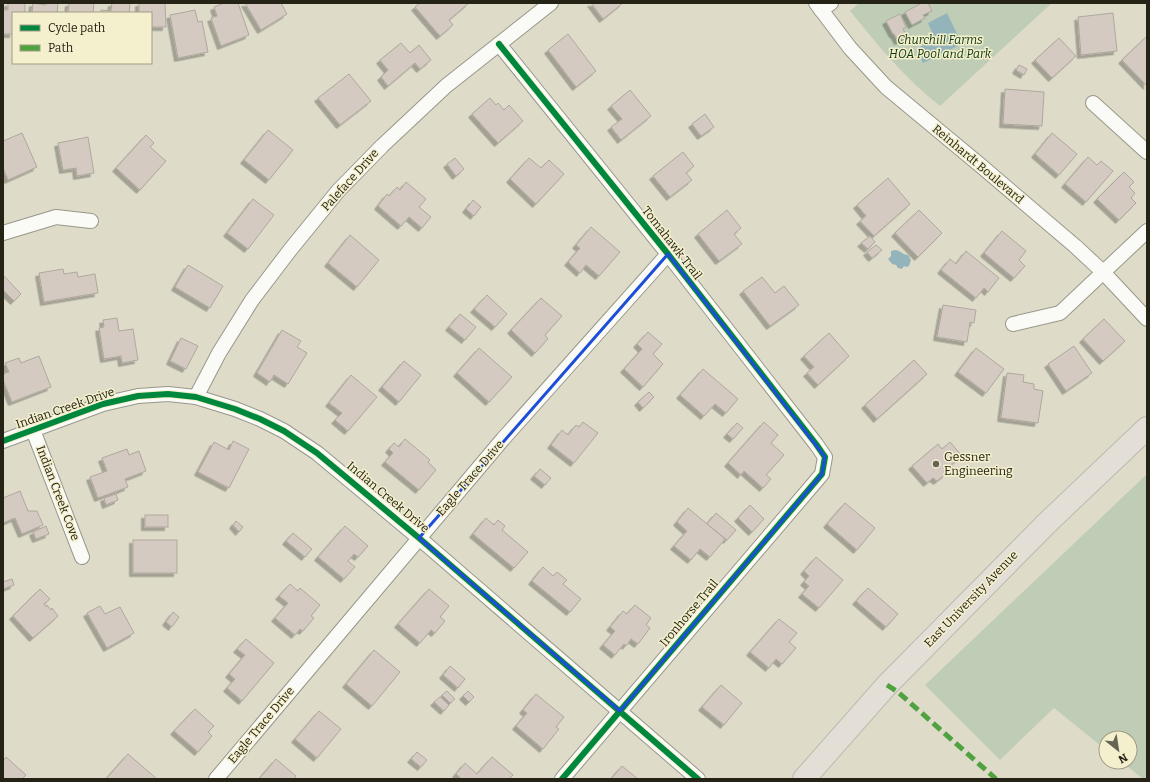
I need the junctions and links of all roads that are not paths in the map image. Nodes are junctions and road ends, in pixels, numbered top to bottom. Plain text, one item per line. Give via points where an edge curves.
1 (551, 3) edge
2 (823, 5) edge
3 (499, 44) junction
4 (1093, 103) dead end
5 (1147, 152) edge
6 (91, 220) dead end
7 (1147, 231) edge
8 (3, 233) edge
9 (668, 254) junction
10 (1103, 272) junction
11 (1147, 319) edge
12 (1013, 324) dead end
13 (196, 397) junction
14 (1147, 428) edge
15 (34, 430) junction
16 (3, 441) edge
17 (825, 457) joint
18 (419, 538) junction
19 (82, 557) dead end
20 (620, 711) junction
21 (216, 779) edge
22 (562, 779) edge
23 (698, 779) edge
24 (804, 779) edge

1 - 3 street, Paleface Drive
2 - 10 street, Reinhardt Boulevard via 850,48 886,88 986,170
3 - 9 street, Tomahawk Trail
3 - 13 street, Paleface Drive via 446,86 338,191 252,300 219,353
4 - 5 street
6 - 8 street via 56,217
7 - 10 street
9 - 17 street, Tomahawk Trail
9 - 18 street, Eagle Trace Drive via 503,439
10 - 11 street, Reinhardt Boulevard
10 - 12 street via 1060,313
13 - 15 street, Indian Creek Drive via 168,394 138,396 103,404
13 - 18 street, Indian Creek Drive via 235,409 284,431 317,452
14 - 24 main road, East University Avenue via 1050,519 887,686
15 - 16 street, Indian Creek Drive
15 - 19 street, Indian Creek Cove
17 - 20 street, Ironhorse Trail via 822,474
18 - 20 street, Indian Creek Drive
18 - 21 street, Eagle Trace Drive
20 - 22 street, Ironhorse Trail
20 - 23 street, Indian Creek Drive

